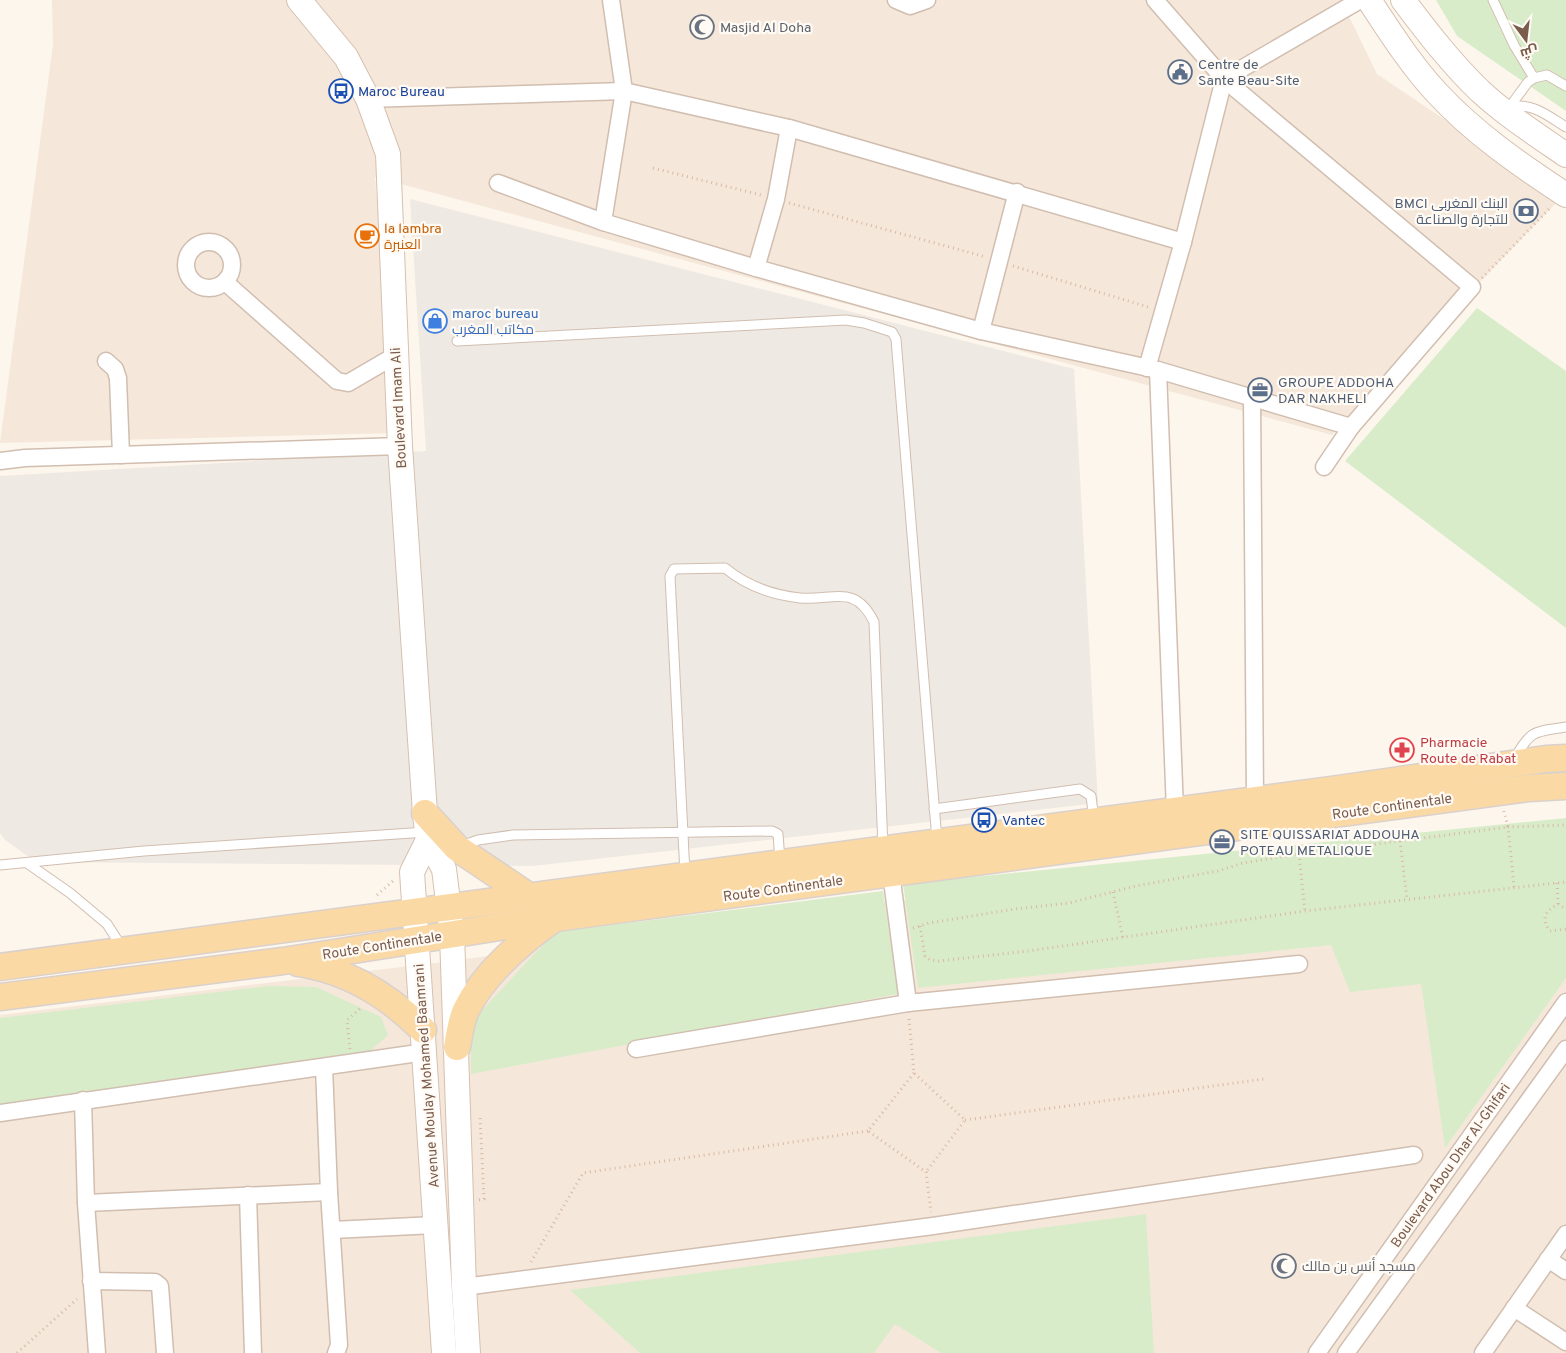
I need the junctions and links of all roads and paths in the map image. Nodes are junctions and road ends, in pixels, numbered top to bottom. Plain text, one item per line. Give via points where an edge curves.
1 (299, 0) edge
2 (611, 0) edge
3 (896, 0) edge
4 (926, 0) edge
5 (1155, 0) edge
6 (1360, 0) edge
7 (1369, 0) edge
8 (1403, 0) edge
9 (1494, 0) edge
10 (1534, 78) junction
11 (1224, 79) junction
12 (1566, 86) edge
13 (624, 91) junction
14 (368, 100) junction
15 (1508, 110) junction
16 (1566, 127) edge
17 (789, 128) junction
18 (1566, 155) edge
19 (653, 168) dead end
20 (498, 183) dead end
21 (1017, 192) junction
22 (1565, 194) edge
23 (776, 199) junction
24 (603, 222) junction
25 (1183, 242) junction
26 (999, 261) junction
27 (756, 268) junction
28 (225, 282) dead end
29 (1472, 287) junction
30 (1163, 312) junction
31 (981, 331) junction
32 (457, 340) dead end
33 (396, 355) junction
34 (106, 361) dead end
35 (1152, 369) junction
36 (1252, 397) junction
37 (1351, 427) junction
38 (400, 446) junction
39 (121, 455) junction
40 (0, 461) edge
41 (1324, 466) dead end
42 (1566, 727) edge
43 (1566, 758) edge
44 (1512, 764) junction
45 (1566, 786) edge
46 (1500, 792) junction
47 (1255, 800) junction
48 (934, 809) junction
49 (1175, 811) junction
50 (1094, 821) junction
51 (1566, 824) edge
52 (1508, 827) junction
53 (427, 828) junction
54 (682, 831) junction
55 (1400, 841) junction
56 (937, 842) junction
57 (457, 848) junction
58 (1299, 854) junction
59 (887, 861) junction
60 (27, 863) junction
61 (780, 863) junction
62 (0, 865) edge
63 (685, 876) junction
64 (1566, 882) edge
65 (1557, 883) junction
66 (1514, 887) junction
67 (1113, 892) junction
68 (530, 897) junction
69 (1407, 900) junction
70 (1558, 904) junction
71 (449, 907) junction
72 (1566, 909) edge
73 (415, 912) junction
74 (1305, 912) junction
75 (556, 918) junction
76 (920, 926) junction
77 (1566, 929) edge
78 (899, 933) junction
79 (452, 934) junction
80 (1123, 938) junction
81 (416, 939) junction
82 (124, 951) junction
83 (283, 961) junction
84 (1299, 964) dead end
85 (0, 967) edge
86 (379, 993) junction
87 (0, 997) edge
88 (1566, 1002) edge
89 (908, 1003) junction
90 (424, 1041) junction
91 (456, 1047) junction
92 (636, 1049) dead end
93 (1566, 1049) edge
94 (352, 1062) junction
95 (324, 1067) junction
96 (914, 1074) junction
97 (1264, 1079) dead end
98 (83, 1100) junction
99 (479, 1112) dead end
100 (0, 1113) edge
101 (965, 1120) junction
102 (868, 1131) junction
103 (1414, 1155) dead end
104 (926, 1172) junction
105 (329, 1192) junction
106 (248, 1195) junction
107 (476, 1200) dead end
108 (86, 1203) junction
109 (436, 1225) junction
110 (933, 1226) junction
111 (332, 1230) junction
112 (1566, 1234) edge
113 (1548, 1259) junction
114 (530, 1264) dead end
115 (1566, 1271) edge
116 (464, 1287) junction
117 (91, 1288) junction
118 (1514, 1308) junction
119 (1566, 1342) edge
120 (1321, 1352) edge
121 (17, 1353) edge
122 (97, 1353) edge
123 (165, 1353) edge
124 (253, 1353) edge
125 (336, 1353) edge
126 (444, 1353) edge
127 (468, 1353) edge
128 (1346, 1353) edge
129 (1483, 1353) edge

1 - 14 street, Boulevard Imam Ali via 346,57
2 - 13 street
3 - 4 street via 910,6
5 - 11 street
6 - 11 street
7 - 22 street via 1418,70 1454,110 1490,142
8 - 15 street via 1442,51 1480,91
9 - 10 lane via 1514,45
10 - 12 lane via 1546,76
10 - 15 lane
11 - 25 street
11 - 29 street
13 - 14 street
13 - 17 street
13 - 24 street
14 - 33 street, Boulevard Imam Ali via 388,154
15 - 16 lane via 1525,106 1533,108
15 - 18 street
17 - 21 street
17 - 23 street
19 - 23 path
20 - 24 street
21 - 25 street
21 - 26 street
22 - 29 path
23 - 26 path
23 - 27 street
24 - 27 street
25 - 30 street
26 - 30 path
26 - 31 street
27 - 31 street
28 - 33 street via 337,381 348,383
29 - 37 street
30 - 35 street
31 - 35 street
32 - 48 lane via 846,320 892,332 896,340
33 - 38 street, Boulevard Imam Ali
34 - 39 street via 115,369 118,378
35 - 36 street
35 - 49 street
36 - 37 street
36 - 47 street
37 - 41 street
38 - 39 street
38 - 53 street, Boulevard Imam Ali
39 - 40 street
42 - 44 lane via 1530,736
43 - 44 main road, Route Continentale
44 - 47 main road, Route Continentale
45 - 46 main road, Route Continentale
46 - 52 path
46 - 59 main road, Route Continentale
47 - 49 main road, Route Continentale
48 - 50 lane via 1080,789 1091,796
48 - 56 lane
49 - 50 main road, Route Continentale
50 - 56 main road, Route Continentale
51 - 52 path
52 - 55 path
52 - 66 path
53 - 57 main road
53 - 60 lane
53 - 71 street, Avenue Moulay Mohamed Baamrani via 444,869
53 - 73 street, Avenue Moulay Mohamed Baamrani via 412,872
54 - 57 lane via 513,835 478,840
54 - 59 lane via 670,576 674,569 725,568 756,589 801,598 831,596 858,600 867,608 874,622
54 - 61 lane via 772,831 778,834
54 - 63 lane
55 - 58 path
55 - 69 path
56 - 59 main road, Route Continentale
57 - 68 main road
58 - 67 path
58 - 74 path
59 - 61 main road, Route Continentale
59 - 75 main road, Route Continentale
59 - 78 street
60 - 62 lane
60 - 82 lane via 107,924
61 - 63 main road, Route Continentale
63 - 68 main road, Route Continentale
64 - 65 path
65 - 66 path
65 - 70 path
66 - 69 path
67 - 76 path via 1069,903
67 - 80 path
68 - 71 main road, Route Continentale
69 - 74 path
70 - 72 path
70 - 77 path via 1547,911 1545,925 1554,932
71 - 73 main road, Route Continentale
71 - 79 street, Avenue Moulay Mohamed Baamrani
73 - 81 street, Avenue Moulay Mohamed Baamrani
73 - 82 main road, Route Continentale
74 - 80 path
75 - 79 main road, Route Continentale
75 - 91 main road via 513,952 485,983 465,1010
76 - 78 path
76 - 80 path via 925,956 939,961
78 - 89 street
79 - 81 main road, Route Continentale
79 - 91 street, Avenue Moulay Mohamed Baamrani
81 - 83 main road, Route Continentale
81 - 90 street, Avenue Moulay Mohamed Baamrani
82 - 85 main road, Route Continentale
83 - 86 main road via 328,969
83 - 87 main road, Route Continentale
84 - 89 street
86 - 90 main road via 407,1013
86 - 94 path via 347,1020
88 - 120 street, Boulevard Abou Dhar Al-Ghifari
89 - 92 street
89 - 96 path
90 - 94 street
90 - 109 street, Avenue Moulay Mohamed Baamrani
91 - 116 street, Avenue Moulay Mohamed Baamrani
93 - 128 street, Boulevard Abou Dhar Al-Ghifari
94 - 95 street
95 - 98 street
95 - 105 street
96 - 101 path
96 - 102 path
97 - 101 path
98 - 100 street
98 - 108 street
99 - 107 path via 484,1199
101 - 104 path
102 - 104 path
102 - 114 path via 583,1173
103 - 110 street
104 - 110 path
105 - 106 street
105 - 111 street
106 - 108 street
106 - 124 street
108 - 117 street
109 - 111 street
109 - 126 street, Avenue Moulay Mohamed Baamrani
110 - 116 street
111 - 125 street
112 - 113 street
113 - 115 street
113 - 118 street
116 - 127 street, Avenue Moulay Mohamed Baamrani
117 - 121 path
117 - 122 street
117 - 123 street via 155,1282 160,1286
118 - 119 street
118 - 129 street

